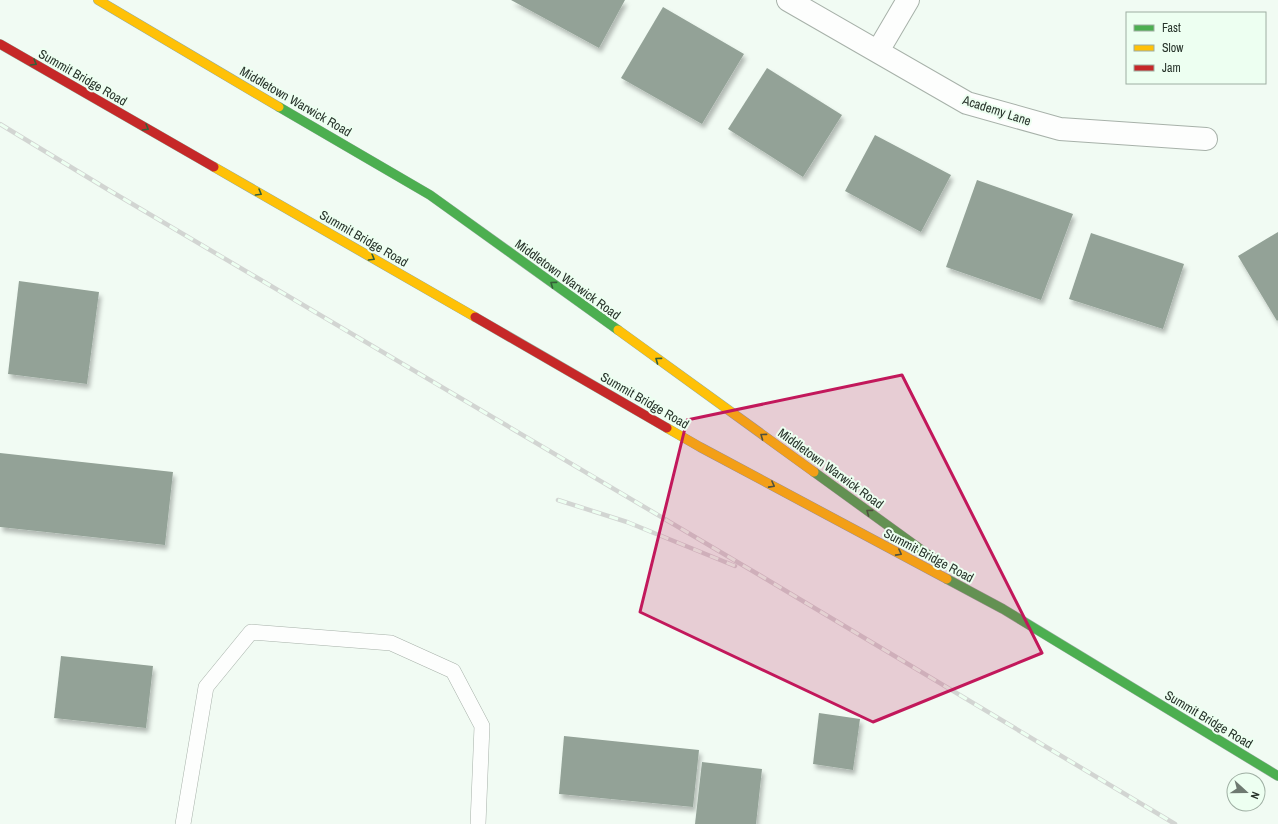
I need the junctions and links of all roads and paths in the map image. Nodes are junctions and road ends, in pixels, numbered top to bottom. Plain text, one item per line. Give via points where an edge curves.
1 (98, 0) edge
2 (111, 0) edge
3 (788, 0) edge
4 (908, 0) edge
5 (119, 12) junction
6 (0, 44) edge
7 (878, 51) junction
8 (1206, 139) dead end
9 (938, 562) dead end
10 (951, 571) dead end
11 (1003, 609) junction
12 (1278, 776) edge
13 (183, 824) edge
14 (478, 824) edge

1 - 5 main road, Middletown Warwick Road
2 - 5 main road
3 - 7 street, Academy Lane
4 - 7 street
9 -> 5 main road, Middletown Warwick Road via 430,195
6 -> 11 main road, Summit Bridge Road via 700,447
7 - 8 street, Academy Lane via 967,103 1060,129
10 - 11 main road
11 - 12 main road, Summit Bridge Road
13 - 14 lane via 206,687 251,632 391,643 453,671 482,726

